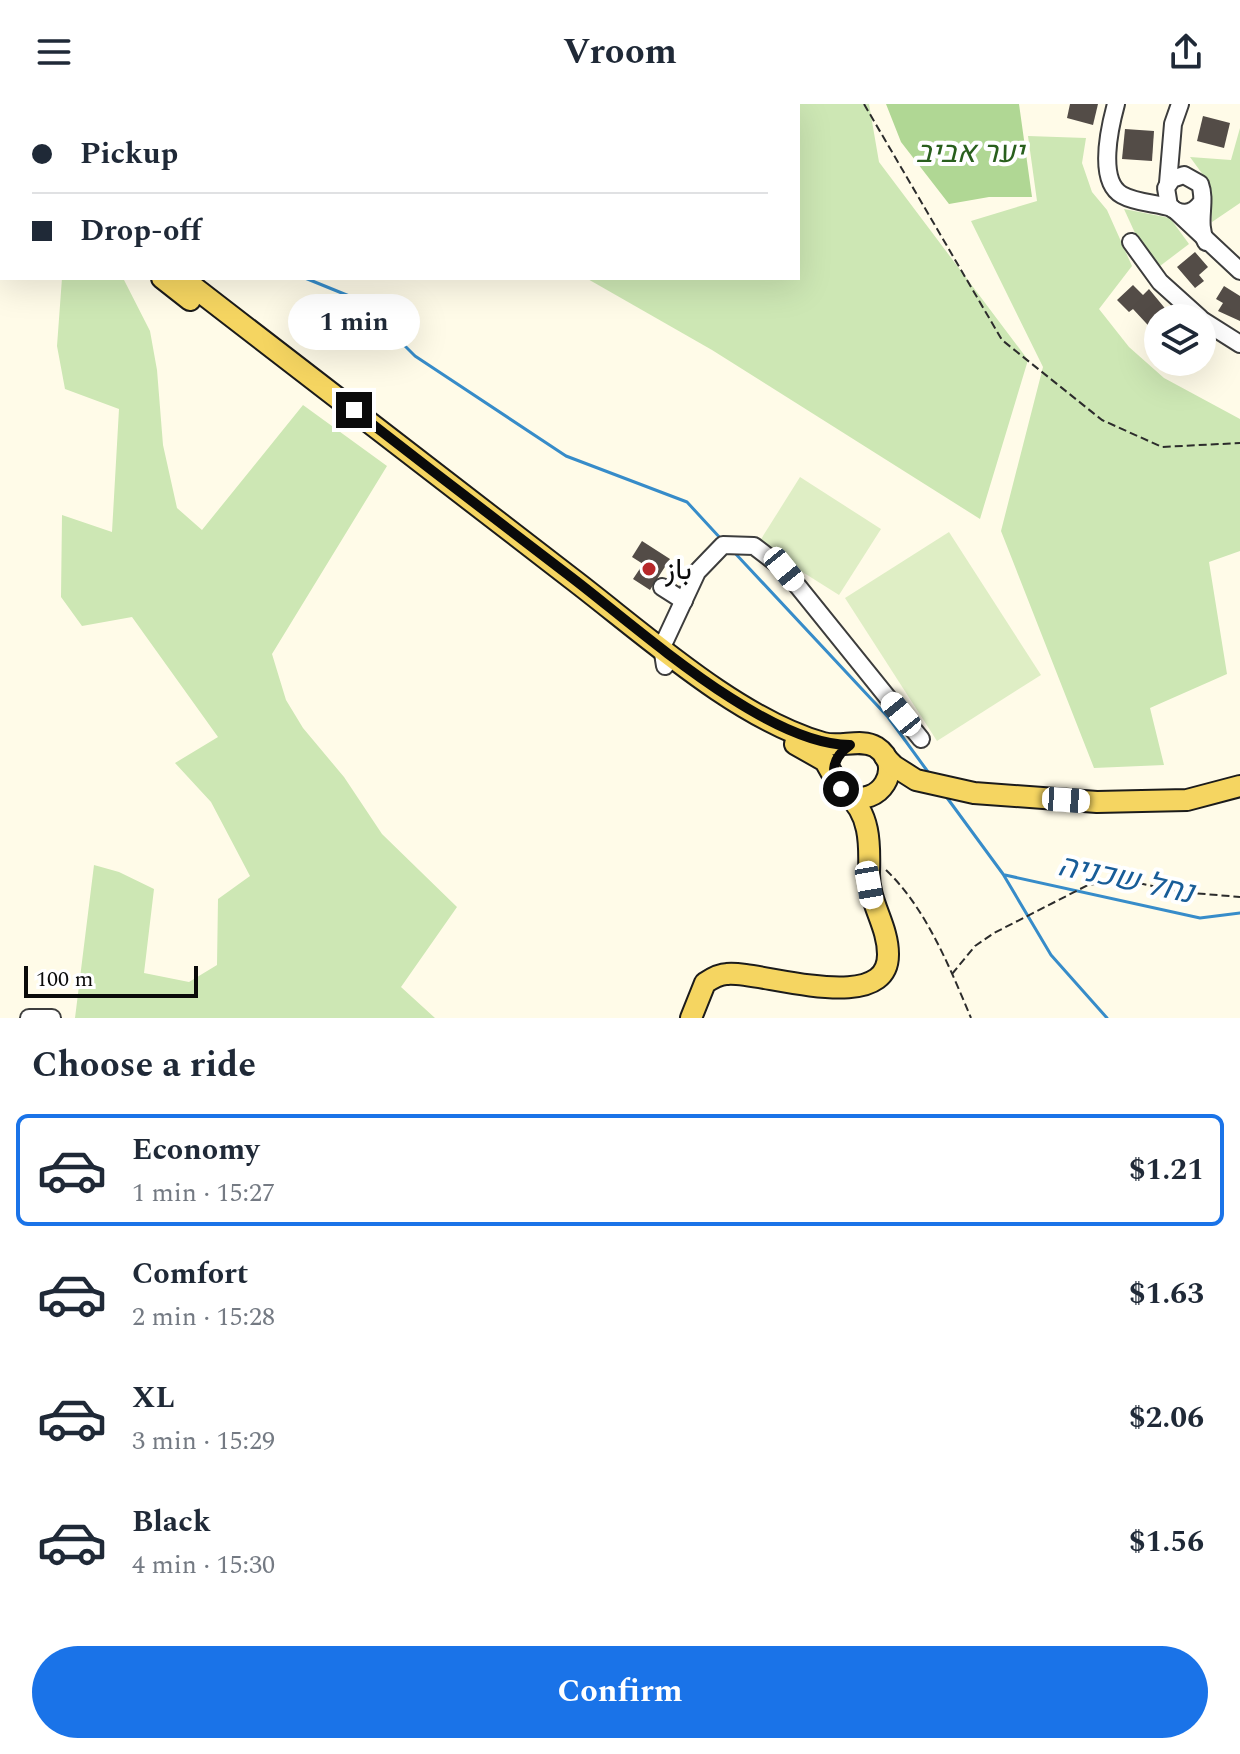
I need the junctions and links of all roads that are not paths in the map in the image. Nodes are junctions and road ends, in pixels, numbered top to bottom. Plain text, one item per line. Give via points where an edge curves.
1 (1116, 104) edge
2 (1180, 104) edge
3 (1171, 143) junction
4 (1190, 176) junction
5 (1167, 186) junction
6 (1132, 199) junction
7 (1201, 203) junction
8 (1174, 210) junction
9 (1131, 242) dead end
10 (1206, 242) junction
11 (1240, 271) edge
12 (165, 280) edge
13 (185, 280) edge
14 (1184, 304) edge
15 (1216, 329) edge
16 (1240, 344) edge
17 (662, 587) dead end
18 (684, 601) junction
19 (663, 656) junction
20 (921, 739) dead end
21 (850, 745) junction
22 (885, 757) junction
23 (834, 777) junction
24 (923, 781) junction
25 (1240, 786) edge
26 (880, 791) junction
27 (848, 795) junction
28 (868, 832) junction
29 (29, 1018) edge
30 (52, 1018) edge
31 (691, 1018) edge

1 - 6 street via 1108,172 1114,188
2 - 3 street
3 - 4 street
3 - 5 street
4 - 5 street via 1177,176
4 - 7 street via 1200,184
5 - 6 street
5 - 8 street via 1166,200
6 - 8 street
7 - 8 street via 1192,211
7 - 10 street
8 - 10 street
9 - 14 street via 1160,282
10 - 11 street
12 - 19 main road
13 - 19 main road
15 - 16 street
17 - 18 street
18 - 19 street
18 - 20 street via 697,572 723,545 754,546 784,569
19 - 21 main road via 779,725 830,745
19 - 23 main road via 735,714 816,754
21 - 22 main road via 868,744
21 - 23 main road via 836,759
22 - 24 main road
22 - 26 main road via 888,777
23 - 27 main road
24 - 25 main road via 974,793 1097,802 1187,800
24 - 26 main road
26 - 27 main road via 863,798
26 - 28 main road via 872,803
27 - 28 main road
28 - 31 main road via 870,894 888,954 885,971 860,988 828,992 728,973 705,983
29 - 30 street

